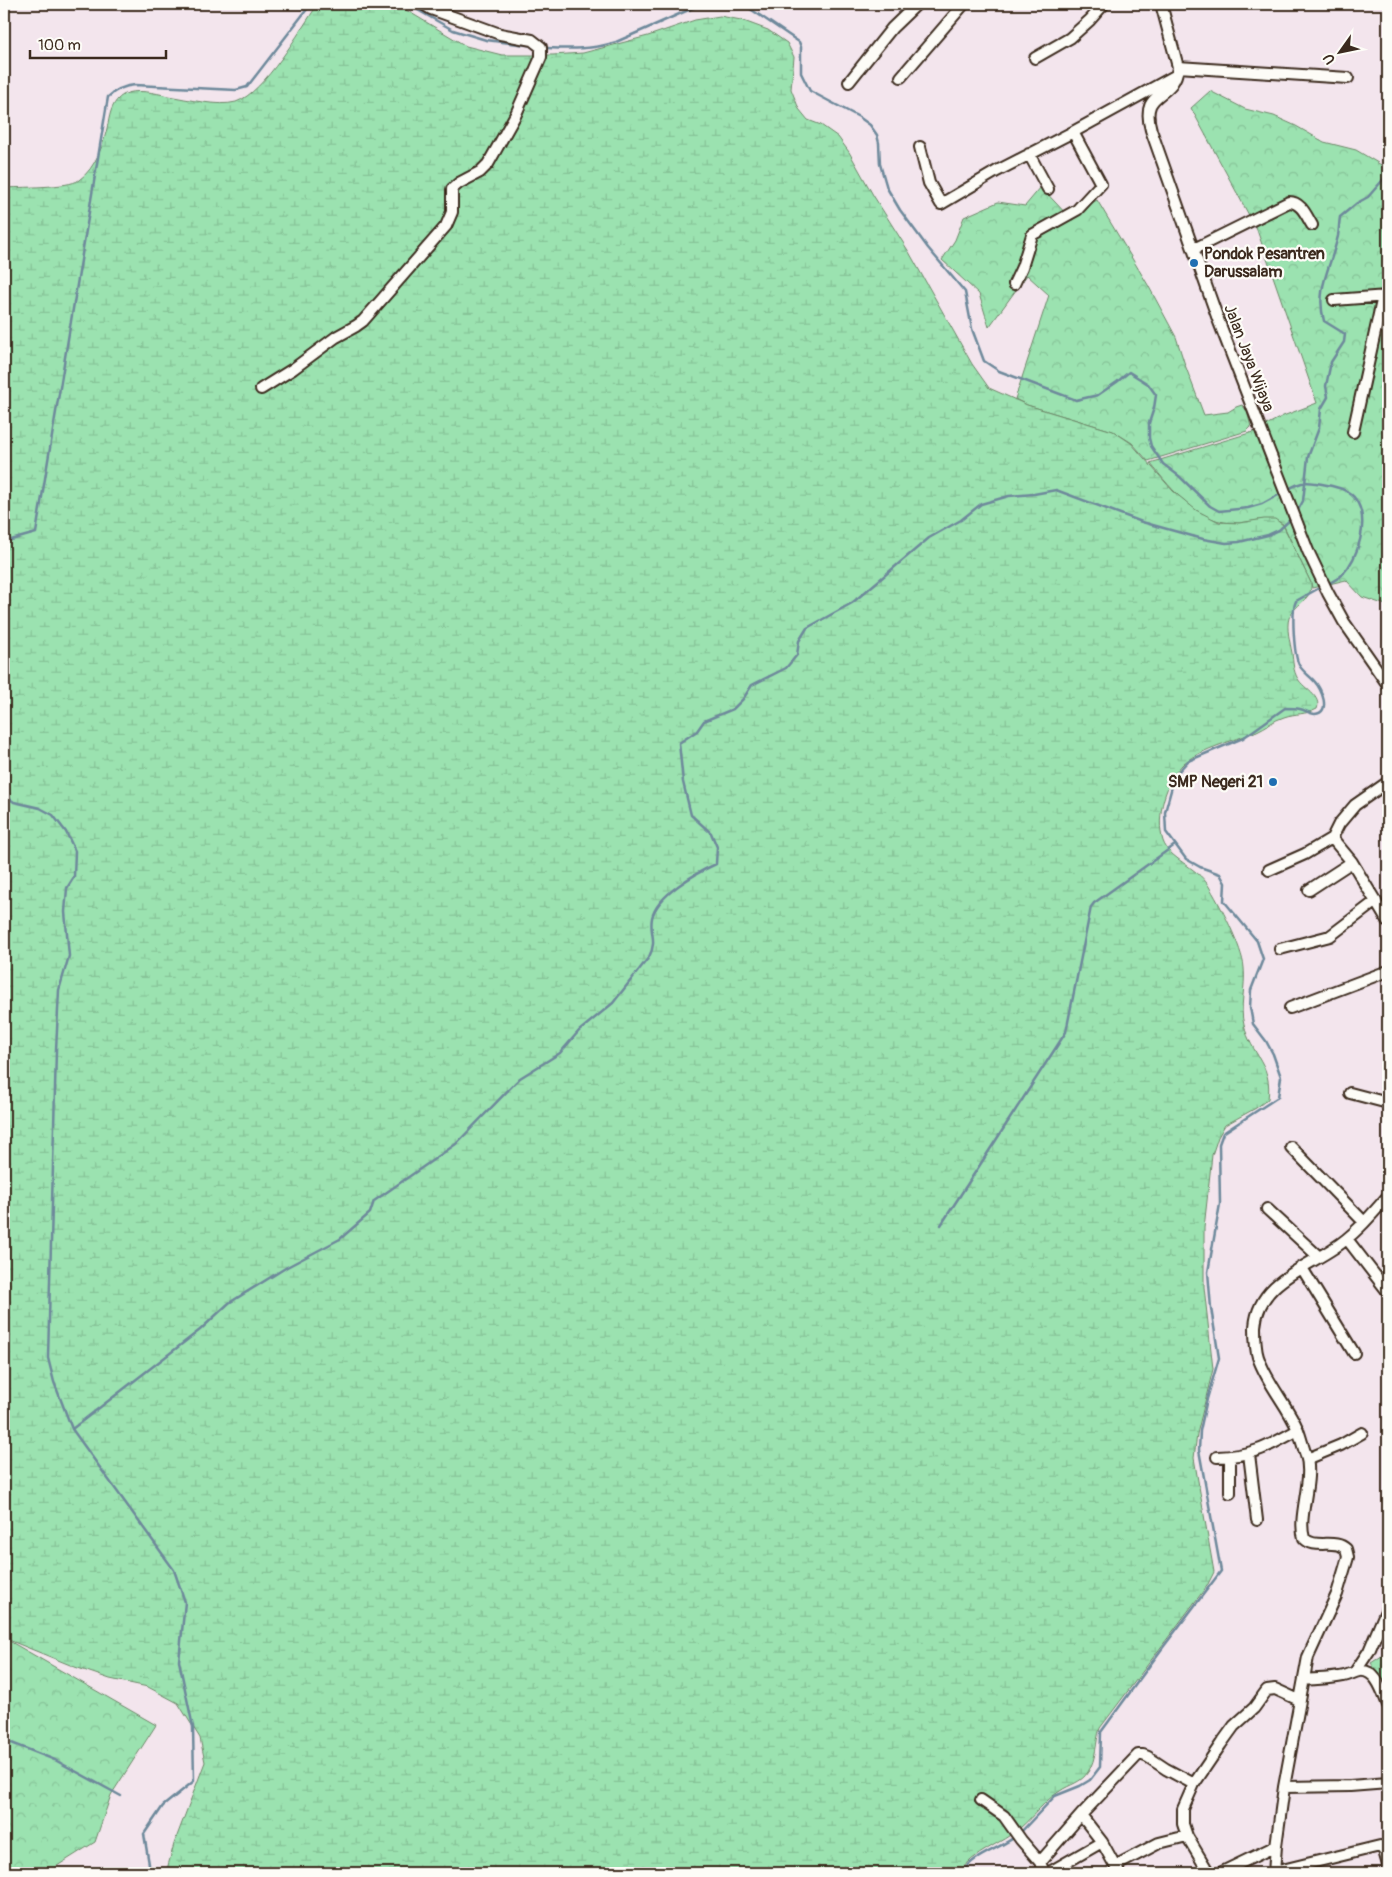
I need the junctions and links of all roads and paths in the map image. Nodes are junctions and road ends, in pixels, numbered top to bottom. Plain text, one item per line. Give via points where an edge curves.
1 (423, 4) edge
2 (917, 4) edge
3 (964, 4) edge
4 (1104, 4) edge
5 (1161, 4) edge
6 (1035, 58) dead end
7 (1177, 71) junction
8 (901, 77) dead end
9 (1348, 78) dead end
10 (849, 82) dead end
11 (1073, 132) junction
12 (920, 147) dead end
13 (1029, 154) junction
14 (1048, 189) dead end
15 (1312, 225) dead end
16 (1194, 249) junction
17 (1014, 284) dead end
18 (1386, 296) edge
19 (1334, 300) dead end
20 (261, 389) dead end
21 (1353, 432) dead end
22 (1388, 685) edge
23 (1388, 782) edge
24 (1332, 838) junction
25 (1352, 862) junction
26 (1269, 870) dead end
27 (1309, 890) dead end
28 (1376, 901) junction
29 (1388, 922) edge
30 (1280, 948) dead end
31 (1388, 971) edge
32 (1290, 1008) dead end
33 (1350, 1093) dead end
34 (1388, 1103) edge
35 (1291, 1147) dead end
36 (1388, 1196) edge
37 (1267, 1209) dead end
38 (1364, 1222) junction
39 (1347, 1238) junction
40 (1319, 1257) junction
41 (1302, 1268) junction
42 (1388, 1292) edge
43 (1354, 1353) dead end
44 (1298, 1430) junction
45 (1362, 1433) dead end
46 (1249, 1454) junction
47 (1217, 1457) dead end
48 (1230, 1457) junction
49 (1307, 1459) junction
50 (1230, 1493) dead end
51 (1257, 1520) dead end
52 (1387, 1612) edge
53 (1355, 1672) junction
54 (1304, 1680) junction
55 (1299, 1700) junction
56 (1388, 1705) edge
57 (1388, 1783) edge
58 (1194, 1784) junction
59 (1284, 1788) junction
60 (981, 1800) dead end
61 (1081, 1815) junction
62 (1187, 1836) junction
63 (1102, 1842) junction
64 (1276, 1846) junction
65 (1040, 1862) junction
66 (1388, 1865) edge
67 (1117, 1870) edge
68 (1274, 1872) edge
69 (1044, 1873) edge
70 (1048, 1873) edge
71 (1209, 1873) edge
72 (1220, 1873) edge

1 - 20 street via 500,34 532,40 541,47 541,57 516,114 488,164 452,189 452,212 446,226 363,321
2 - 10 street via 892,28
3 - 8 street
4 - 6 street via 1070,38
5 - 7 street
7 - 9 street
7 - 11 street
7 - 16 street, Jalan Jaya Wijaya via 1168,87 1150,104 1148,118
11 - 13 street
11 - 17 street via 1101,184 1077,210 1032,235
12 - 13 street via 929,183 941,204
13 - 14 street
15 - 16 street via 1299,205 1289,202
16 - 22 street, Jalan Jaya Wijaya via 1219,322 1320,579 1359,645
18 - 19 street
18 - 21 street
23 - 24 street via 1355,805
24 - 25 street
24 - 26 street
25 - 27 street
25 - 28 street
28 - 29 street
28 - 30 street via 1330,936
31 - 32 street
33 - 34 street
35 - 38 street
36 - 38 street
37 - 40 street
38 - 39 street
39 - 40 street
39 - 42 street
40 - 41 street
41 - 43 street
41 - 44 street via 1283,1278 1267,1294 1256,1317 1255,1333 1265,1373
44 - 46 street
44 - 49 street
45 - 49 street
46 - 48 street
46 - 51 street
47 - 48 street
48 - 50 street
49 - 54 street via 1304,1538 1313,1543 1340,1544 1348,1557 1337,1594 1308,1657
52 - 53 street
53 - 54 street via 1342,1677
53 - 56 street via 1370,1673
54 - 55 street
55 - 58 street via 1267,1690 1254,1708 1234,1726
55 - 59 street
57 - 59 street
58 - 61 street via 1140,1754
58 - 62 street via 1183,1809 1182,1824
59 - 64 street
60 - 65 street via 1004,1816
61 - 63 street
61 - 65 street
62 - 67 street via 1159,1843
62 - 71 street
63 - 67 street
63 - 70 street
64 - 68 street
64 - 72 street
65 - 69 street
66 - 68 street via 1380,1846

